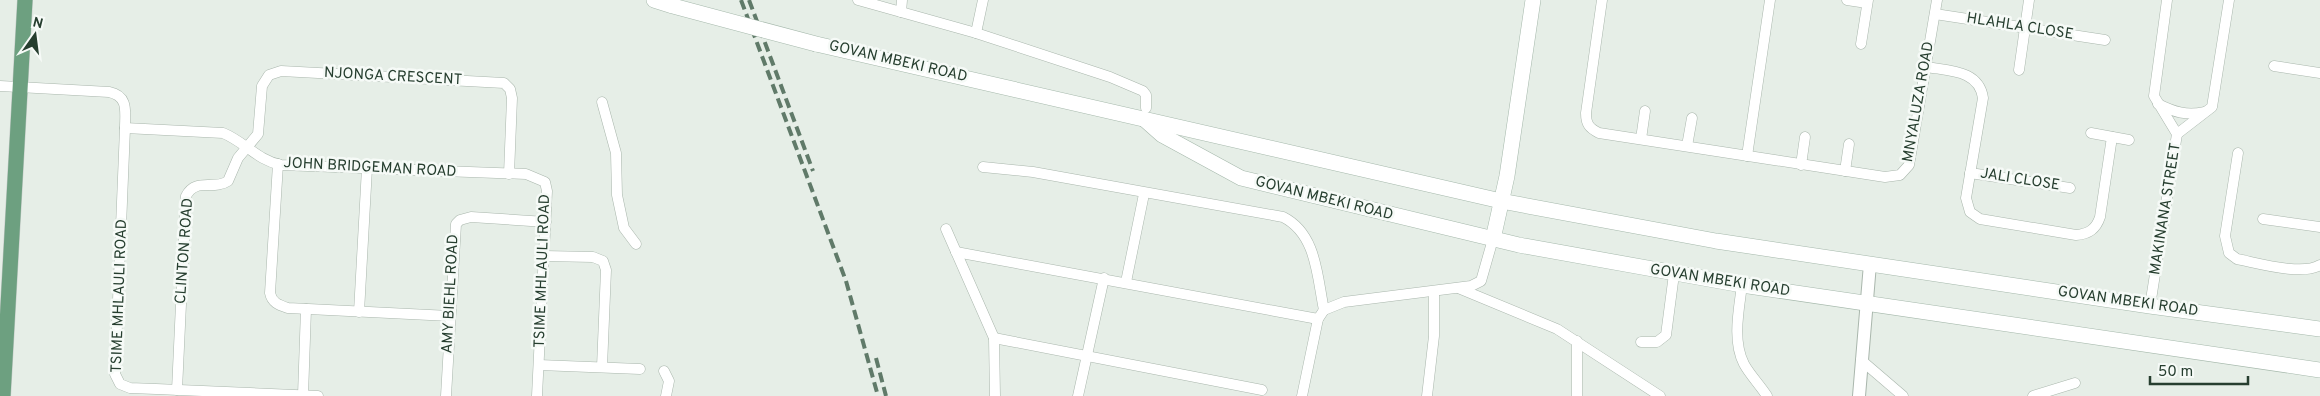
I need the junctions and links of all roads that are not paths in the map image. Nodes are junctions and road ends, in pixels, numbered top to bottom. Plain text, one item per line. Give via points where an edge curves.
1 (25, 0) edge
2 (654, 0) edge
3 (858, 0) edge
4 (902, 0) edge
5 (983, 0) edge
6 (1533, 0) edge
7 (1602, 0) edge
8 (1770, 0) edge
9 (1847, 0) edge
10 (1937, 0) edge
11 (2029, 0) edge
12 (2167, 0) edge
13 (2229, 0) edge
14 (1867, 2) edge
15 (901, 12) junction
16 (1935, 14) junction
17 (2025, 28) junction
18 (976, 33) junction
19 (2105, 40) dead end
20 (1861, 44) dead end
21 (2274, 66) dead end
22 (1927, 67) junction
23 (2019, 70) dead end
24 (2320, 73) edge
25 (0, 86) edge
26 (20, 87) junction
27 (602, 102) dead end
28 (2158, 104) junction
29 (1645, 111) dead end
30 (2208, 111) junction
31 (1145, 113) junction
32 (1692, 118) dead end
33 (126, 128) junction
34 (2091, 133) dead end
35 (2177, 134) junction
36 (1805, 137) dead end
37 (2112, 137) junction
38 (1641, 139) junction
39 (2130, 140) dead end
40 (1849, 144) dead end
41 (1687, 146) junction
42 (246, 148) junction
43 (2238, 153) dead end
44 (1747, 156) junction
45 (278, 164) junction
46 (1801, 164) junction
47 (983, 167) dead end
48 (367, 168) junction
49 (1845, 171) junction
50 (1970, 173) junction
51 (509, 174) junction
52 (2070, 188) dead end
53 (1144, 194) junction
54 (1501, 201) junction
55 (2263, 219) dead end
56 (546, 222) junction
57 (2320, 227) edge
58 (946, 229) dead end
59 (1493, 239) junction
60 (636, 244) dead end
61 (956, 252) junction
62 (544, 256) junction
63 (1870, 264) junction
64 (2320, 265) edge
65 (1674, 274) junction
66 (1104, 278) junction
67 (1126, 282) junction
68 (1742, 285) junction
69 (1458, 288) junction
70 (1434, 292) junction
71 (1866, 304) junction
72 (2150, 306) junction
73 (306, 309) junction
74 (1324, 310) junction
75 (359, 312) junction
76 (450, 316) junction
77 (1318, 319) junction
78 (2320, 329) edge
79 (994, 338) junction
80 (1577, 341) junction
81 (1641, 342) dead end
82 (1087, 356) junction
83 (1861, 360) junction
84 (539, 365) junction
85 (602, 367) junction
86 (640, 369) dead end
87 (2320, 370) edge
88 (664, 371) dead end
89 (2075, 383) dead end
90 (177, 390) junction
91 (1262, 390) dead end
92 (303, 395) edge
93 (3, 396) edge
94 (318, 396) edge
95 (446, 396) edge
96 (538, 396) edge
97 (666, 396) edge
98 (995, 396) edge
99 (1078, 396) edge
100 (1302, 396) edge
101 (1427, 396) edge
102 (1577, 396) edge
103 (1660, 396) edge
104 (1767, 396) edge
105 (1859, 396) edge
106 (1903, 396) edge
107 (2033, 396) edge

1 - 26 main road
2 - 31 main road, GOVAN MBEKI ROAD, bridge via 816,44
3 - 15 street
4 - 15 street
5 - 18 street
6 - 54 main road
7 - 38 street, MNYALUZA ROAD via 1586,123 1599,133
8 - 44 street
9 - 14 street
10 - 16 street, MNYALUZA ROAD
11 - 17 street
12 - 28 street, MAKINANA STREET via 2154,84
13 - 30 street via 2214,102
14 - 20 street
15 - 18 street
16 - 17 street, HLAHLA CLOSE
16 - 22 street, MNYALUZA ROAD
17 - 19 street, HLAHLA CLOSE
17 - 23 street
18 - 31 street via 1137,89 1146,95
21 - 24 street
22 - 49 street, MNYALUZA ROAD via 1907,169 1900,175 1885,177
22 - 50 street via 1970,76 1982,88
25 - 26 street
26 - 33 street via 115,93 124,101
26 - 93 main road
27 - 60 street via 616,153 617,195 624,228
28 - 30 street via 2181,113
28 - 35 street, MAKINANA STREET
29 - 38 street
30 - 35 street
31 - 54 main road, GOVAN MBEKI ROAD
31 - 59 main road, GOVAN MBEKI ROAD via 1162,135 1242,178
32 - 41 street
33 - 42 street, JOHN BRIDGEMAN ROAD via 223,133
33 - 90 street, TSIME MHLAULI ROAD via 115,374 120,384 130,388
34 - 37 street
35 - 72 street, MAKINANA STREET
36 - 46 street
37 - 39 street
37 - 50 street via 2100,217 2097,226 2084,234 1974,216 1966,198
38 - 41 street, MNYALUZA ROAD
40 - 49 street
41 - 44 street, MNYALUZA ROAD
42 - 45 street, JOHN BRIDGEMAN ROAD via 260,159
42 - 51 street, NJONGA CRESCENT via 260,130 264,80 274,73 499,82 511,93
42 - 90 street, CLINTON ROAD via 228,181 194,186 186,196
43 - 64 street via 2225,236 2228,253 2237,259 2302,270
44 - 46 street, MNYALUZA ROAD
45 - 48 street, JOHN BRIDGEMAN ROAD
45 - 73 street via 271,299 288,308
46 - 49 street, MNYALUZA ROAD
47 - 53 street via 1033,172
48 - 51 street, JOHN BRIDGEMAN ROAD
48 - 75 street
50 - 52 street, JALI CLOSE
51 - 56 street, TSIME MHLAULI ROAD via 526,174 545,182
53 - 67 street
53 - 74 street via 1277,215 1290,221 1310,247
54 - 59 main road
54 - 63 main road, GOVAN MBEKI ROAD via 1683,236
55 - 57 street
56 - 62 street, TSIME MHLAULI ROAD
56 - 76 street, AMY BIEHL ROAD via 471,217 460,220 456,224
58 - 61 street
59 - 65 main road, GOVAN MBEKI ROAD
59 - 69 street via 1481,281
61 - 66 street
61 - 79 street
62 - 84 street, TSIME MHLAULI ROAD
62 - 85 street via 593,257 603,261 606,270
63 - 71 street
63 - 72 main road, GOVAN MBEKI ROAD
65 - 68 main road, GOVAN MBEKI ROAD
65 - 81 street via 1666,335 1657,342
66 - 67 street
66 - 82 street
67 - 77 street
68 - 71 main road, GOVAN MBEKI ROAD
68 - 104 street via 1738,323 1740,354
69 - 70 street
69 - 80 street via 1549,325
70 - 74 street via 1344,302
70 - 101 street via 1434,336
71 - 83 street
71 - 87 main road, GOVAN MBEKI ROAD
72 - 78 main road, GOVAN MBEKI ROAD
73 - 75 street
73 - 92 street
74 - 77 street
75 - 76 street
76 - 95 street, AMY BIEHL ROAD
77 - 100 street
79 - 82 street
79 - 98 street
80 - 102 street
80 - 103 street
82 - 91 street
82 - 99 street
83 - 105 street
83 - 106 street
84 - 85 street
84 - 96 street, TSIME MHLAULI ROAD
85 - 86 street
88 - 97 street via 669,381
89 - 107 street
90 - 92 street, TSIME MHLAULI ROAD
92 - 94 street, TSIME MHLAULI ROAD

